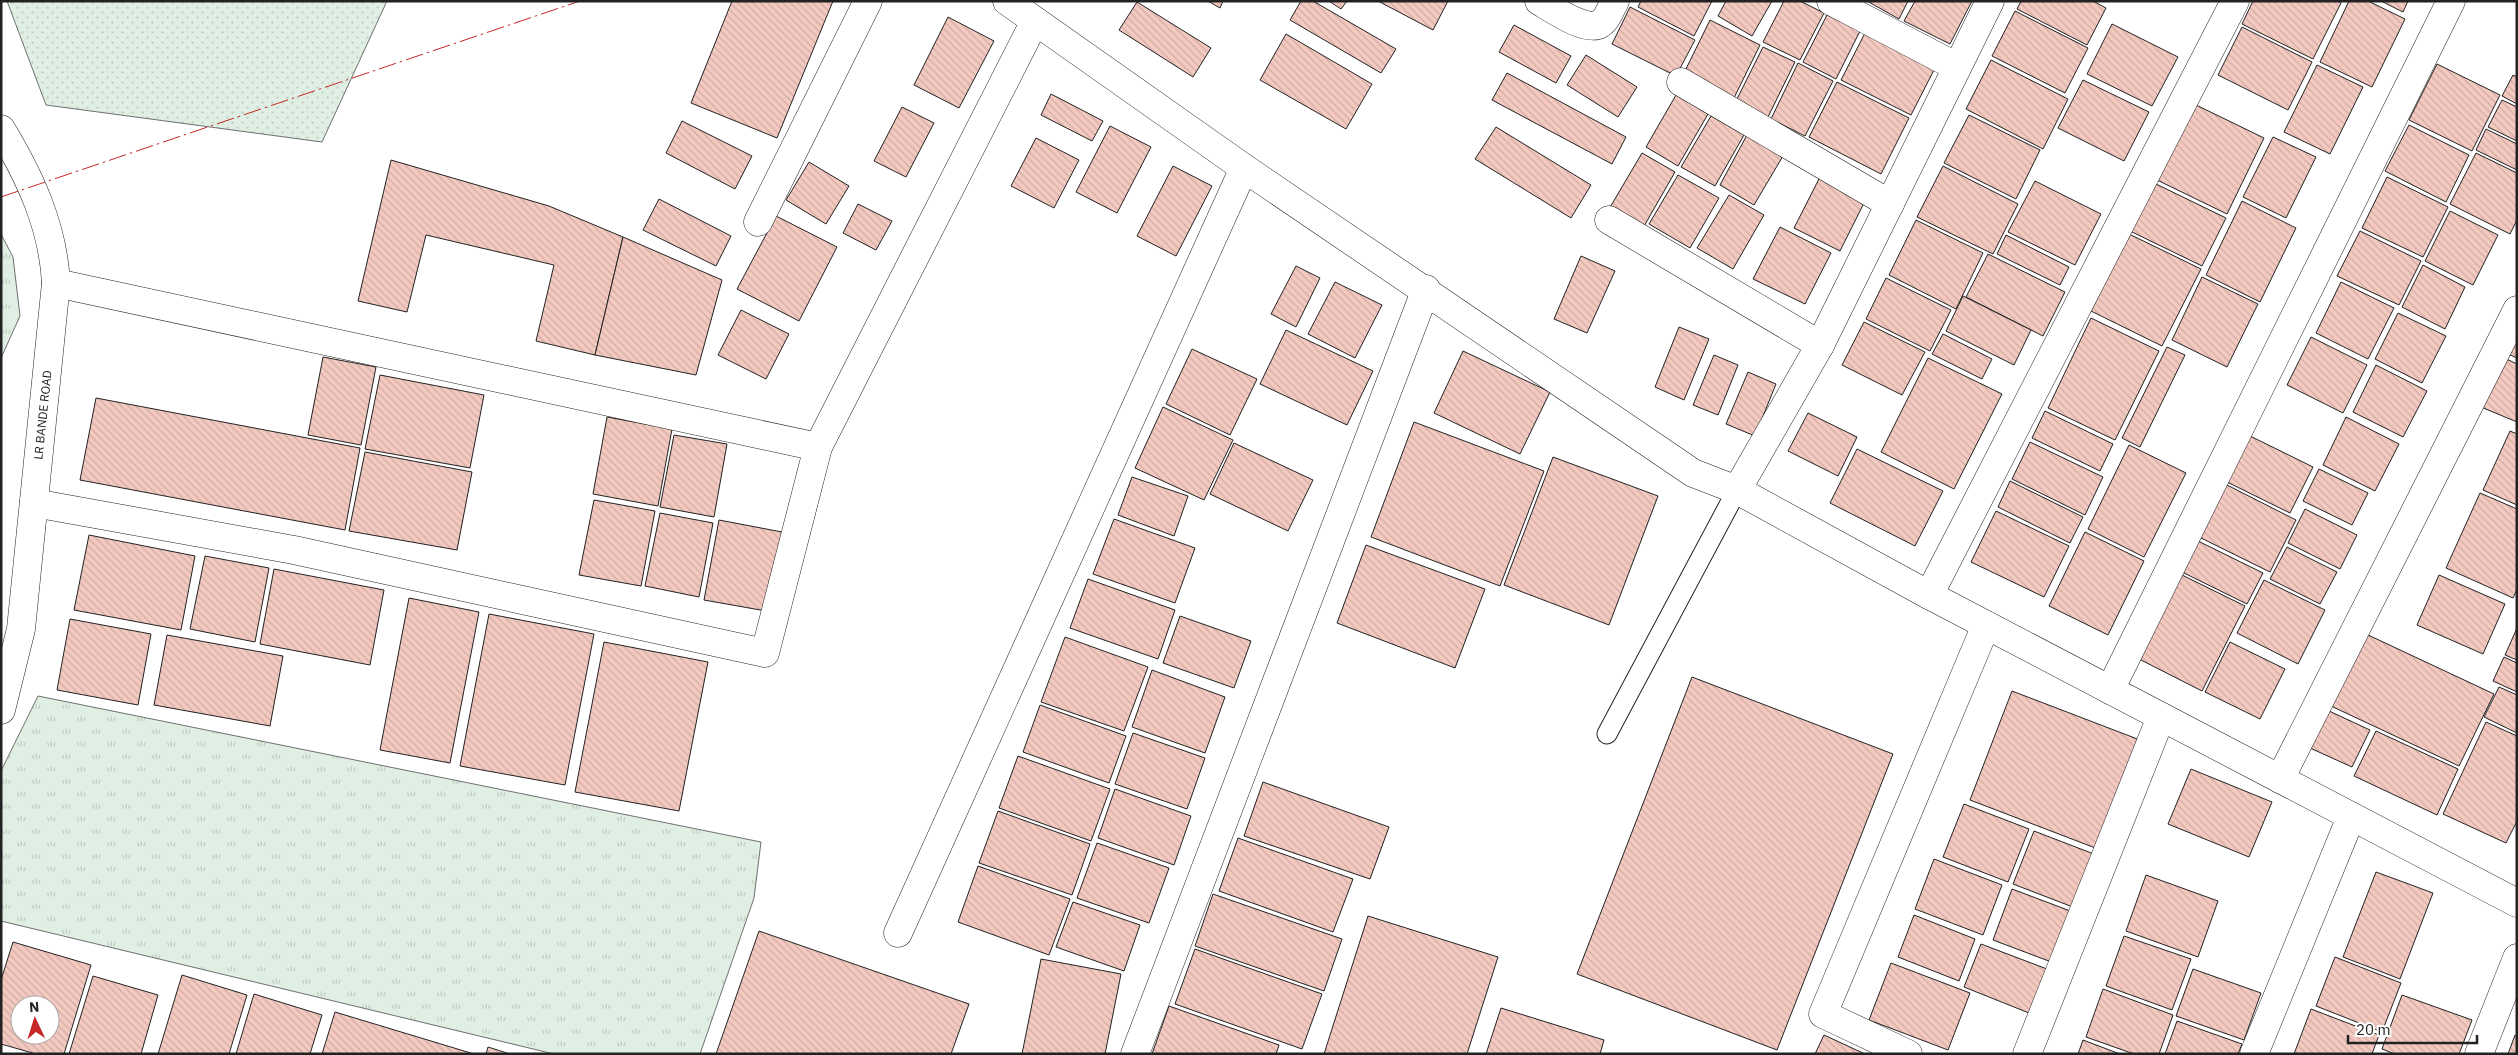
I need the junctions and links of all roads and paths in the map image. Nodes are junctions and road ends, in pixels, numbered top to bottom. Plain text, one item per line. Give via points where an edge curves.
1 (868, 1) edge
2 (1007, 1) edge
3 (1539, 1) edge
4 (1615, 1) edge
5 (1831, 1) edge
6 (1990, 1) edge
7 (2235, 1) edge
8 (2451, 1) edge
9 (1035, 21) junction
10 (1957, 67) junction
11 (1681, 82) dead end
12 (1, 129) edge
13 (1244, 168) junction
14 (1890, 204) junction
15 (1609, 220) dead end
16 (758, 222) dead end
17 (56, 283) junction
18 (1426, 290) junction
19 (2517, 310) edge
20 (1820, 345) junction
21 (818, 447) junction
22 (1737, 490) junction
23 (34, 503) junction
24 (1929, 595) junction
25 (1986, 625) junction
26 (2110, 690) junction
27 (1, 710) edge
28 (2161, 717) junction
29 (1607, 734) dead end
30 (2280, 779) junction
31 (2351, 816) junction
32 (2517, 904) edge
33 (898, 933) dead end
34 (2517, 958) edge
35 (1135, 1054) edge
36 (1908, 1054) edge
37 (2027, 1054) edge
38 (2254, 1054) edge
39 (2479, 1054) edge

1 - 16 street
2 - 9 street
3 - 4 street via 1583,25 1592,26 1604,20
5 - 10 street
6 - 10 street
7 - 24 street
8 - 26 street
9 - 13 street
9 - 21 street
10 - 14 street
11 - 14 street
12 - 17 street, LR BANDE ROAD via 29,178 46,222 55,260
13 - 18 street
13 - 33 street
14 - 20 street
15 - 20 street
17 - 21 street
17 - 23 street, LR BANDE ROAD
18 - 22 street via 1693,473
18 - 35 street
19 - 30 street
20 - 22 street
21 - 23 street via 765,652 294,550
22 - 24 street
22 - 29 lane
23 - 27 street, LR BANDE ROAD via 21,629
24 - 25 street
25 - 26 street
25 - 36 street via 1823,1014
26 - 28 street
28 - 30 street
28 - 37 street
30 - 31 street
31 - 32 street
31 - 38 street
34 - 39 street

